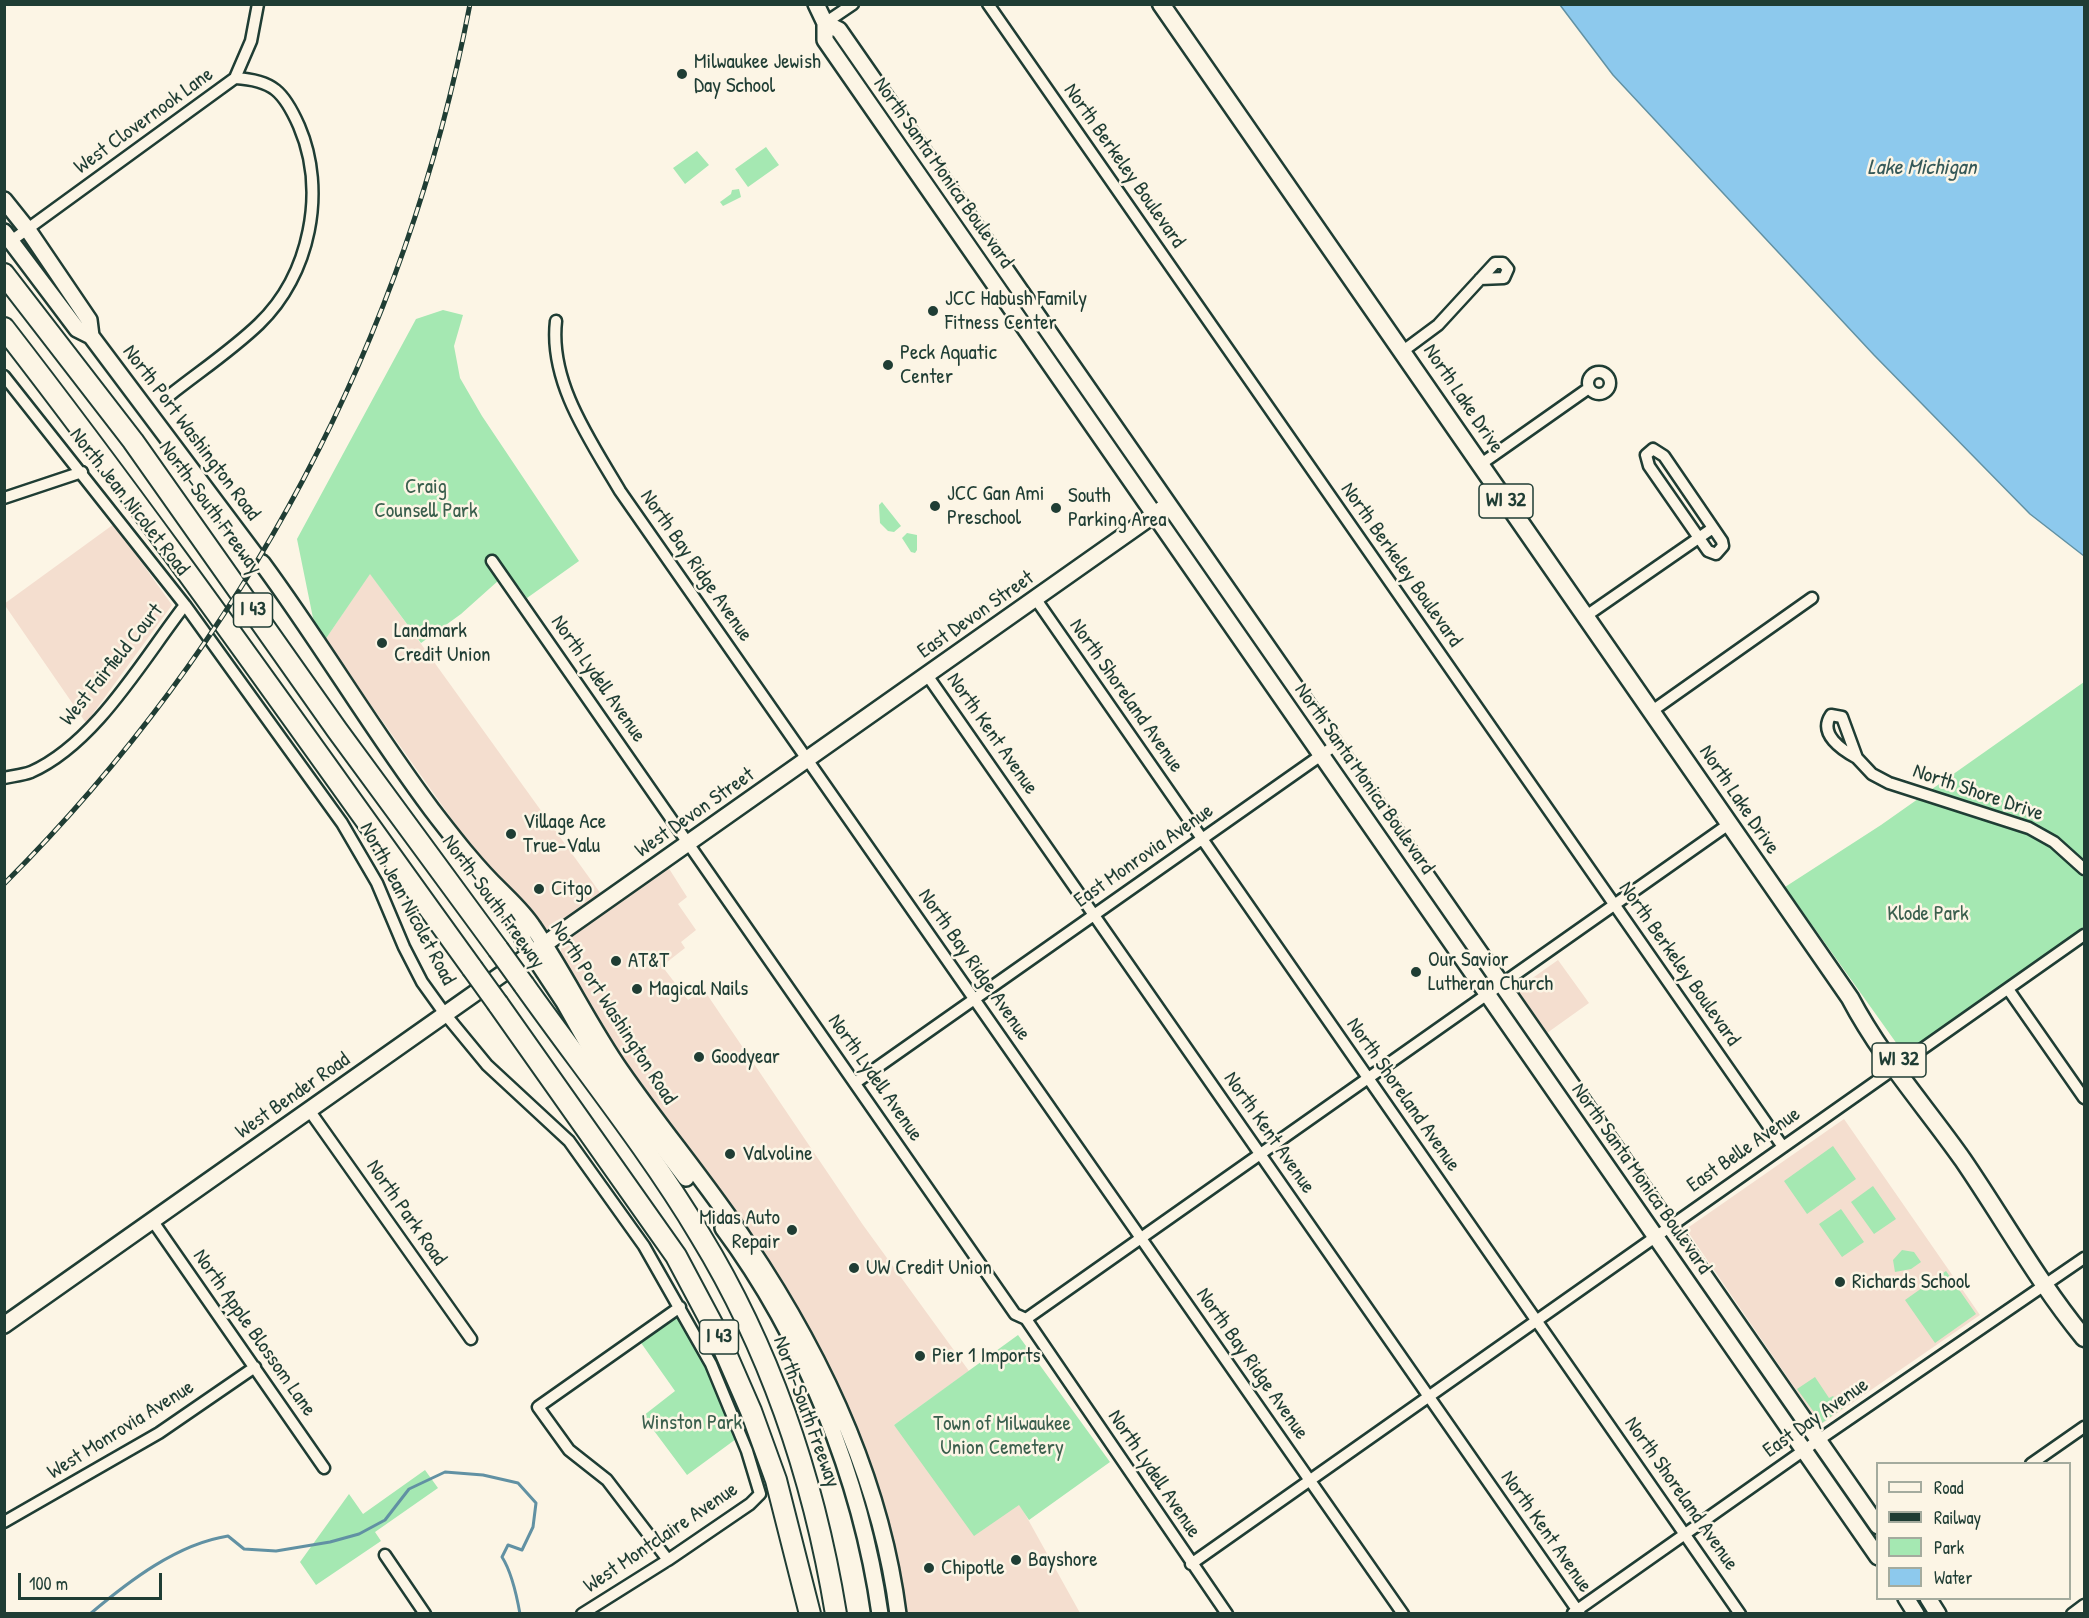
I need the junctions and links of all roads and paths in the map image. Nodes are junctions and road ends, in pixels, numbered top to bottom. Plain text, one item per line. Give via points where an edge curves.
1 (258, 4) edge
2 (816, 4) edge
3 (853, 4) edge
4 (988, 4) edge
5 (1161, 4) edge
6 (825, 23) junction
7 (235, 78) junction
8 (4, 201) edge
9 (28, 230) junction
10 (8, 236) edge
11 (4, 274) edge
12 (1480, 279) dead end
13 (556, 321) dead end
14 (4, 328) edge
15 (91, 336) junction
16 (1403, 351) junction
17 (4, 376) edge
18 (1589, 388) dead end
19 (170, 395) dead end
20 (1480, 464) junction
21 (82, 472) junction
22 (4, 498) edge
23 (1169, 505) junction
24 (1154, 515) junction
25 (1713, 528) junction
26 (1699, 539) junction
27 (492, 561) dead end
28 (1035, 598) junction
29 (1812, 598) dead end
30 (185, 605) junction
31 (1586, 616) junction
32 (927, 675) junction
33 (1652, 711) junction
34 (1337, 744) junction
35 (1321, 755) junction
36 (807, 759) junction
37 (1857, 759) dead end
38 (4, 778) edge
39 (1729, 824) junction
40 (1202, 839) junction
41 (689, 843) junction
42 (2085, 869) edge
43 (606, 901) joint
44 (1614, 905) junction
45 (1095, 915) junction
46 (2085, 935) edge
47 (538, 950) junction
48 (1495, 989) junction
49 (2008, 989) junction
50 (974, 1000) junction
51 (445, 1014) junction
52 (1898, 1066) junction
53 (1367, 1078) junction
54 (855, 1083) junction
55 (2085, 1098) edge
56 (309, 1110) junction
57 (1783, 1147) junction
58 (1260, 1154) junction
59 (152, 1221) junction
60 (1670, 1227) junction
61 (1655, 1237) junction
62 (1140, 1239) junction
63 (2085, 1258) edge
64 (2048, 1283) junction
65 (680, 1307) junction
66 (1026, 1319) junction
67 (1536, 1319) junction
68 (4, 1325) edge
69 (2085, 1326) edge
70 (2085, 1338) edge
71 (471, 1339) dead end
72 (255, 1367) junction
73 (1426, 1396) junction
74 (2085, 1427) edge
75 (1817, 1441) junction
76 (1804, 1450) junction
77 (2034, 1462) edge
78 (324, 1468) dead end
79 (1308, 1479) junction
80 (760, 1494) joint
81 (4, 1522) edge
82 (1876, 1523) edge
83 (1685, 1535) junction
84 (1876, 1554) edge
85 (385, 1555) dead end
86 (668, 1560) junction
87 (1191, 1563) junction
88 (1907, 1600) edge
89 (1929, 1600) edge
90 (2085, 1605) edge
91 (1577, 1612) edge
92 (425, 1614) edge
93 (582, 1614) edge
94 (810, 1614) edge
95 (836, 1614) edge
96 (880, 1614) edge
97 (898, 1614) edge
98 (1227, 1614) edge
99 (1402, 1614) edge
100 (1740, 1614) edge
101 (1916, 1614) edge
102 (1938, 1614) edge
103 (2072, 1614) edge

1 - 7 street, West Clovernook Lane via 251,41
2 - 6 street, North Santa Monica Boulevard
3 - 6 street
4 - 44 street, North Berkeley Boulevard
5 - 16 main road, North Lake Drive / WI 32
6 - 23 street, North Santa Monica Boulevard via 839,30
6 - 24 street, North Santa Monica Boulevard via 825,40
7 - 9 street, West Clovernook Lane
7 - 19 street via 267,84 289,104 303,136 312,176 312,214 303,254 284,292 266,316
8 - 9 street, North Port Washington Road
9 - 10 street, West Clovernook Lane
9 - 15 street, North Port Washington Road via 89,320
10 - 15 street, North Port Washington Road via 77,329
11 - 95 highway, North-South Freeway / I 43, bridge via 133,441 701,1236 764,1357 807,1477
12 - 16 street via 1438,325
13 - 36 street, North Bay Ridge Avenue via 553,343 559,369 594,447 620,491
14 - 94 highway, I 43, bridge via 157,530 676,1256 752,1411 776,1480
15 - 47 street, North Port Washington Road via 259,559 407,777 500,890
16 - 20 main road, North Lake Drive / WI 32
17 - 21 street, North Jean Nicolet Road
18 - 20 street
20 - 31 main road, North Lake Drive / WI 32
21 - 22 street
21 - 30 street, North Jean Nicolet Road
23 - 24 street, East Devon Street
23 - 34 street, North Santa Monica Boulevard
24 - 28 street, East Devon Street
24 - 35 street, North Santa Monica Boulevard
25 - 26 street
25 - 26 street via 1722,541 1720,552 1712,554
25 - 26 street via 1664,456 1657,449 1648,451 1649,466
26 - 31 street
27 - 41 street, North Lydell Avenue
28 - 32 street, East Devon Street
28 - 40 street, North Shoreland Avenue
29 - 33 street
30 - 38 street, West Fairfield Court via 104,713 70,747 31,772
30 - 51 street, North Jean Nicolet Road via 342,823 377,883 422,982
31 - 33 main road, North Lake Drive / WI 32
32 - 36 street, East Devon Street
32 - 45 street, North Kent Avenue
33 - 39 main road, North Lake Drive / WI 32
34 - 35 street, East Monrovia Avenue
34 - 48 street, North Santa Monica Boulevard
35 - 40 street, East Monrovia Avenue
35 - 48 street, North Santa Monica Boulevard
36 - 41 street, West Devon Street
36 - 50 street, North Bay Ridge Avenue
37 - 42 street, North Shore Drive via 1889,783 2029,828 2054,842
39 - 44 street
39 - 52 main road, North Lake Drive / WI 32
40 - 45 street, East Monrovia Avenue
40 - 53 street, North Shoreland Avenue
41 - 43 street, West Devon Street
41 - 54 street, North Lydell Avenue
43 - 47 street, West Bender Road
44 - 48 street
44 - 57 street, North Berkeley Boulevard
45 - 50 street, East Monrovia Avenue
45 - 58 street, North Kent Avenue
46 - 49 street, East Belle Avenue
47 - 51 street, West Bender Road
47 - 96 street, North Port Washington Road via 598,1062 734,1243 782,1322 854,1491
47 - 97 street, North Port Washington Road via 568,980 608,1052 744,1239 809,1346 841,1412 869,1485 896,1590
48 - 53 street
48 - 60 street, North Santa Monica Boulevard
48 - 61 street, North Santa Monica Boulevard
49 - 52 street, East Belle Avenue
49 - 55 street
50 - 54 street
50 - 62 street, North Bay Ridge Avenue
51 - 56 street, West Bender Road
51 - 65 street, North Jean Nicolet Road via 487,1065 569,1141 648,1252
52 - 57 street, East Belle Avenue
52 - 64 main road, North Lake Drive / WI 32
53 - 58 street
53 - 67 street, North Shoreland Avenue
54 - 66 street, North Lydell Avenue via 1015,1314
56 - 59 street, West Bender Road
56 - 71 street, North Park Road
57 - 60 street, East Belle Avenue
58 - 62 street
58 - 73 street, North Kent Avenue
59 - 68 street, West Bender Road
59 - 72 street, North Apple Blossom Lane
60 - 61 street, East Belle Avenue
60 - 75 street, North Santa Monica Boulevard
61 - 67 street, East Belle Avenue
61 - 76 street, North Santa Monica Boulevard
62 - 66 street
62 - 79 street, North Bay Ridge Avenue
63 - 64 street, East Day Avenue
64 - 69 main road, North Lake Drive / WI 32
64 - 70 main road, North Lake Drive / WI 32
64 - 75 street, East Day Avenue
65 - 80 street, North Jean Nicolet Road via 720,1384
65 - 86 street via 538,1407 569,1450 607,1480
66 - 87 street, North Lydell Avenue
67 - 73 street, East Belle Avenue
67 - 83 street, North Shoreland Avenue
72 - 78 street, North Apple Blossom Lane
72 - 81 street, West Monrovia Avenue via 159,1432
73 - 79 street, East Belle Avenue
73 - 91 street, North Kent Avenue
74 - 77 street
75 - 76 street, East Day Avenue
75 - 82 street, North Santa Monica Boulevard
76 - 83 street, East Day Avenue
76 - 84 street, North Santa Monica Boulevard
79 - 87 street, East Belle Avenue
79 - 99 street, North Bay Ridge Avenue
80 - 86 street, West Montclaire Avenue
83 - 91 street, East Day Avenue
83 - 100 street, North Shoreland Avenue
85 - 92 street
86 - 93 street, West Montclaire Avenue
87 - 98 street, North Lydell Avenue
88 - 101 street
89 - 102 street
90 - 103 street

